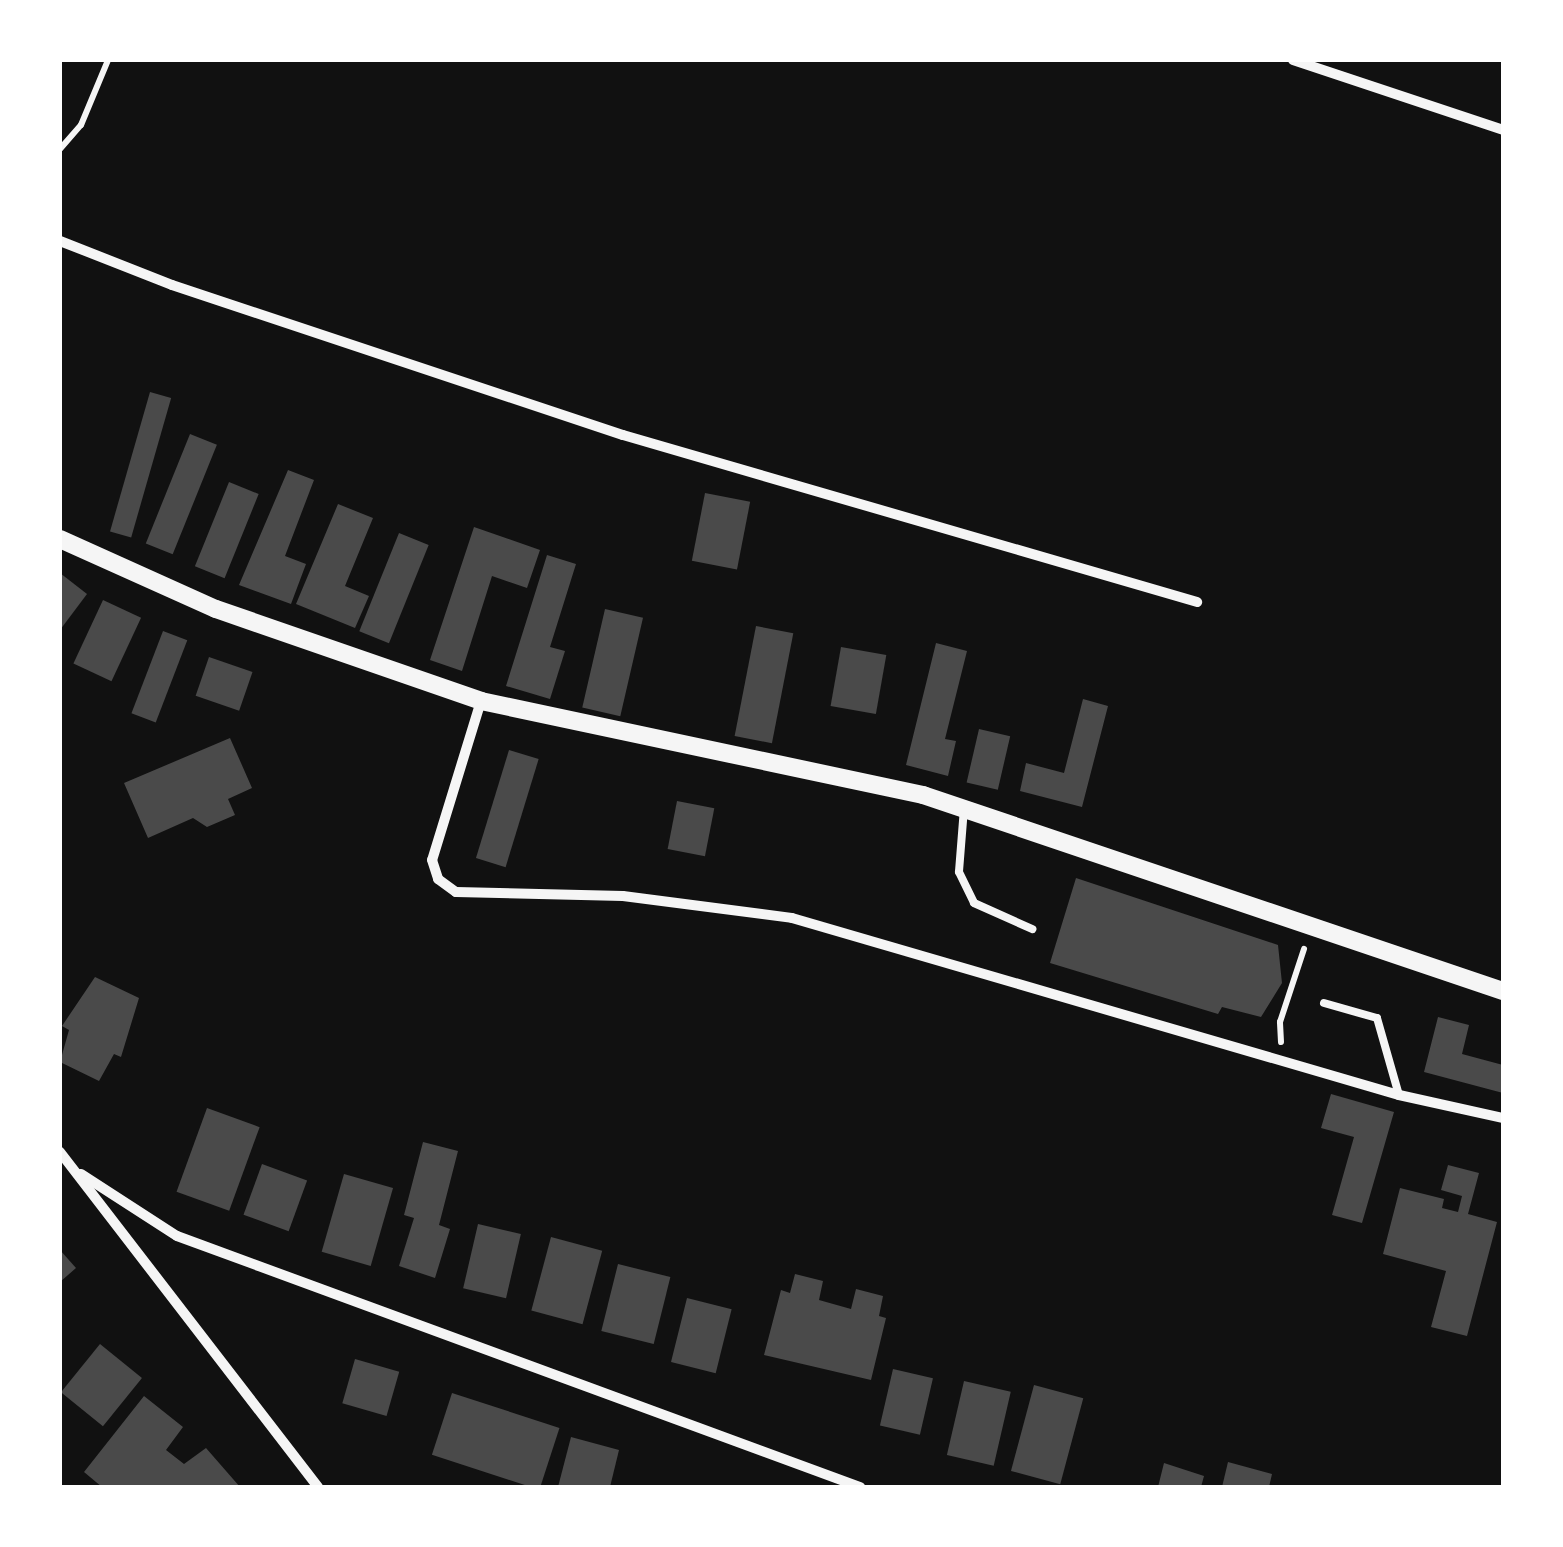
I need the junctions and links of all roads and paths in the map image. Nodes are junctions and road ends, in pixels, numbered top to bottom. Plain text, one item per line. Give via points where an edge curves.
1 (108, 60) edge
2 (1293, 60) edge
3 (1503, 130) edge
4 (60, 149) edge
5 (60, 241) edge
6 (60, 539) edge
7 (1197, 602) dead end
8 (481, 701) junction
9 (964, 808) junction
10 (1310, 928) junction
11 (1032, 929) dead end
12 (1503, 990) edge
13 (1324, 1003) dead end
14 (1276, 1057) junction
15 (1399, 1095) junction
16 (1503, 1118) edge
17 (60, 1152) edge
18 (80, 1174) junction
19 (318, 1487) edge
20 (860, 1487) edge

1 - 4 path via 81,125
2 - 3 street
5 - 7 street via 172,285 623,435
6 - 8 street via 216,609
8 - 9 street
8 - 14 street via 432,860 438,879 456,892 623,896 792,918
9 - 10 street
9 - 11 lane via 959,872 974,903
10 - 12 street
10 - 14 path
13 - 15 lane via 1377,1018
14 - 15 street
15 - 16 street
17 - 18 street
18 - 19 street
18 - 20 street via 177,1236

